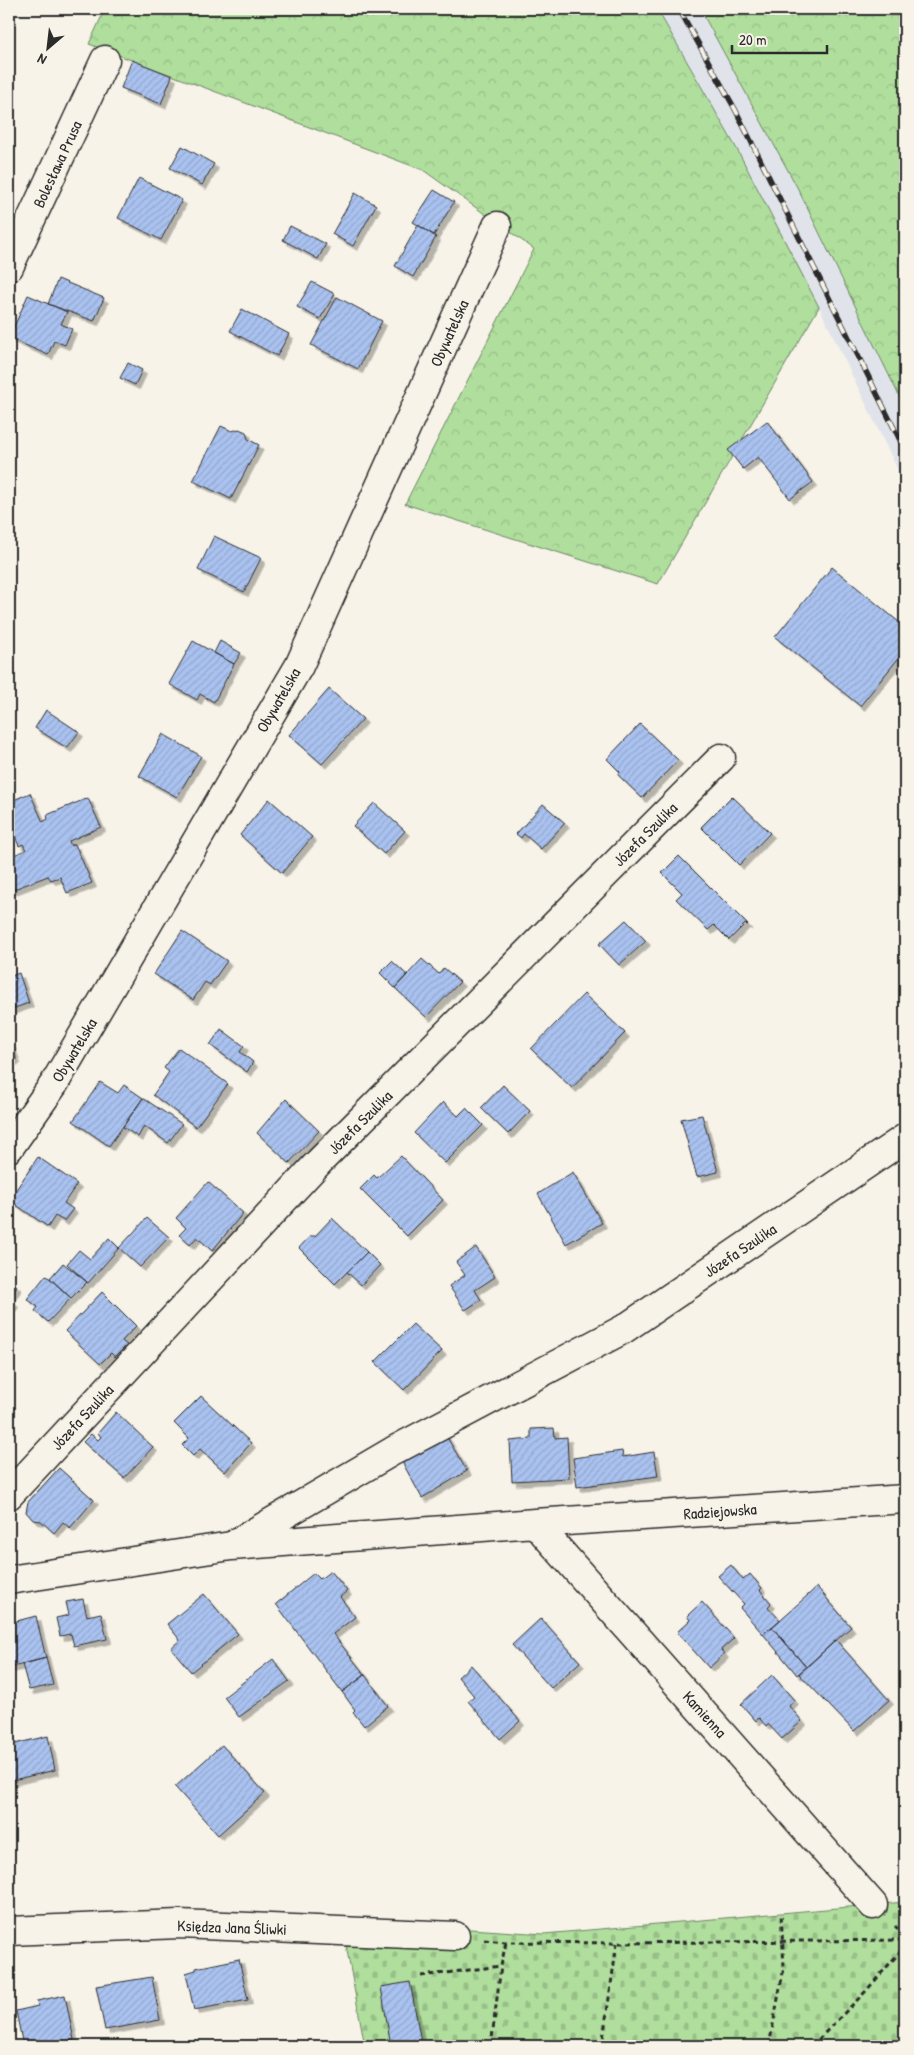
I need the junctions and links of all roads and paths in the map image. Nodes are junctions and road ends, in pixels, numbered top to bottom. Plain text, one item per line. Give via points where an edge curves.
1 (105, 60) dead end
2 (497, 226) dead end
3 (9, 267) edge
4 (720, 758) dead end
5 (905, 1138) edge
6 (9, 1148) edge
7 (9, 1495) edge
8 (905, 1499) edge
9 (535, 1523) junction
10 (231, 1546) junction
11 (9, 1580) edge
12 (873, 1905) dead end
13 (781, 1914) dead end
14 (9, 1930) edge
15 (455, 1936) joint
16 (905, 1940) edge
17 (506, 1942) junction
18 (783, 1942) junction
19 (617, 1943) junction
20 (905, 1946) edge
21 (501, 1966) junction
22 (421, 1976) dead end
23 (492, 2046) edge
24 (602, 2046) edge
25 (770, 2046) edge
26 (812, 2046) edge

1 - 3 street, Bolesława Prusa
2 - 6 street, Obywatelska via 299,666 54,1084
4 - 7 street, Józefa Szulika via 319,1162
5 - 10 street, Józefa Szulika via 624,1329 393,1451
8 - 9 street, Radziejowska
9 - 10 street, Józefa Szulika
9 - 12 street, Kamienna
10 - 11 street, Józefa Szulika
13 - 18 path
14 - 15 street, Księdza Jana Śliwki via 179,1924
15 - 17 path
16 - 18 path
17 - 19 path
17 - 21 path
18 - 19 path
18 - 25 path via 784,1967
19 - 24 path
20 - 26 path via 866,1992
21 - 22 path
21 - 23 path

